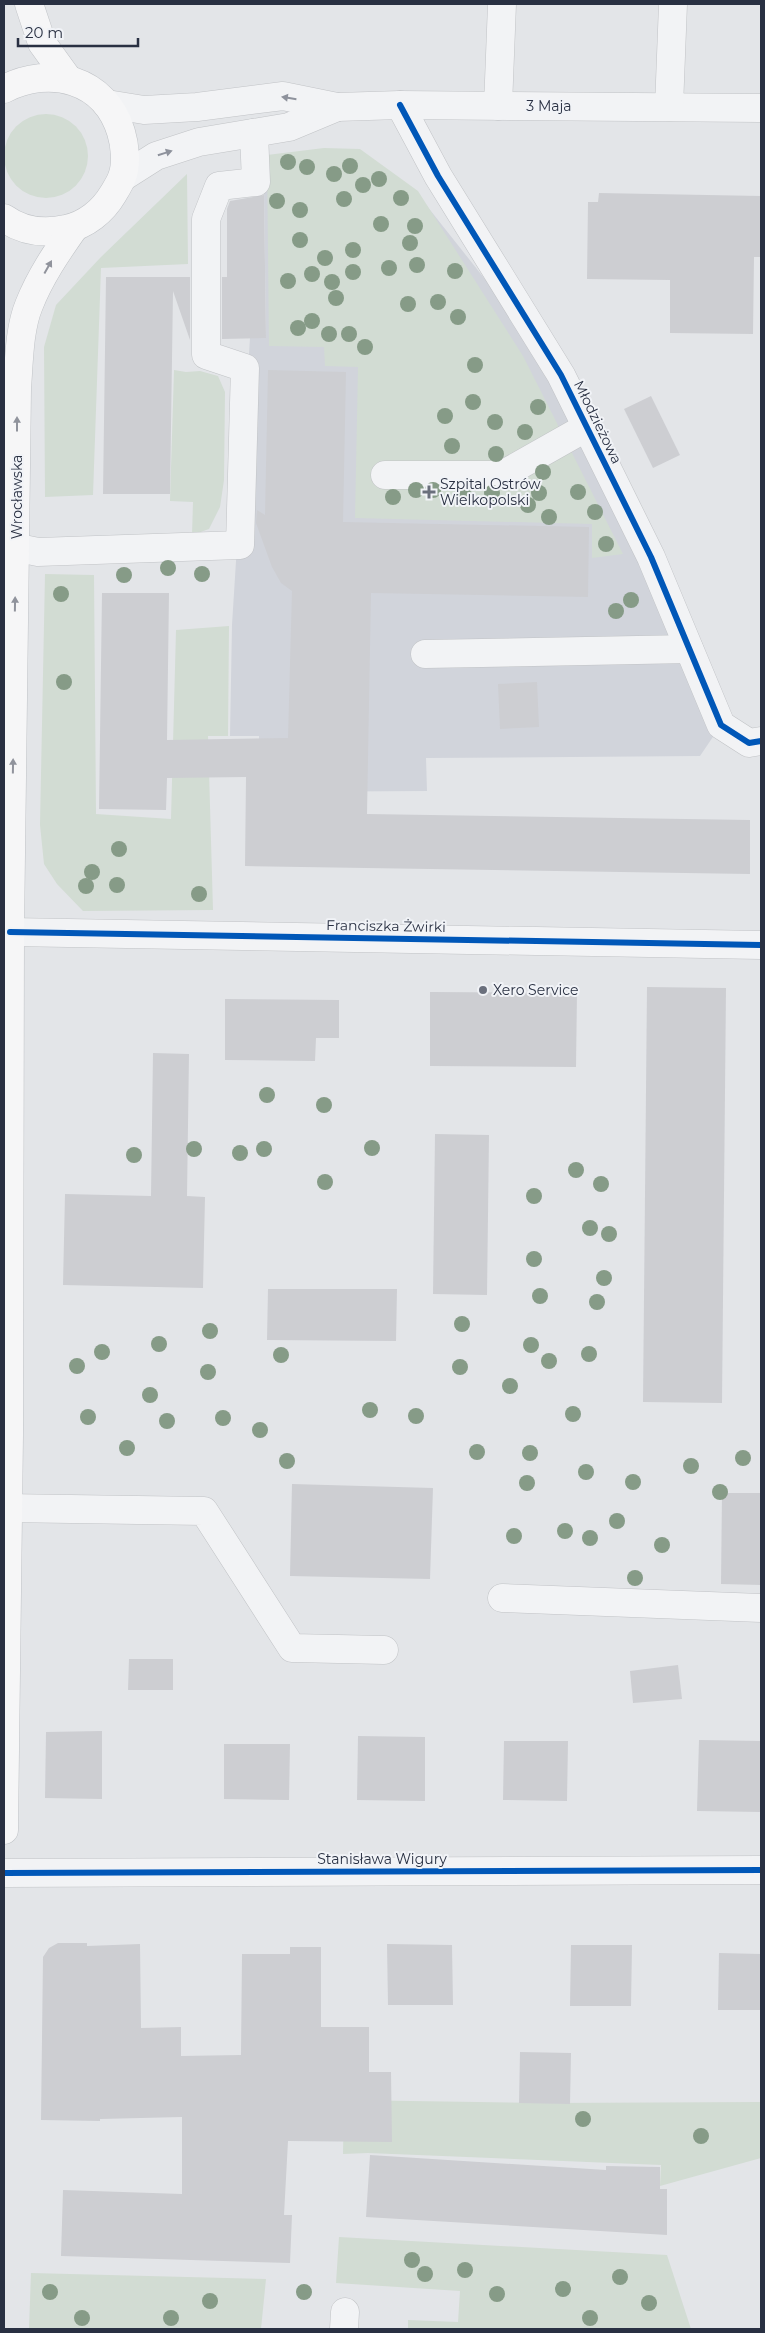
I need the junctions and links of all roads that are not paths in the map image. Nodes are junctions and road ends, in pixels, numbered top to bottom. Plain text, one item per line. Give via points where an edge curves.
1 (29, 4) edge
2 (502, 4) edge
3 (673, 4) edge
4 (68, 79) junction
5 (4, 89) edge
6 (107, 104) junction
7 (400, 105) junction
8 (498, 106) junction
9 (337, 107) junction
10 (669, 107) junction
11 (761, 108) edge
12 (254, 133) junction
13 (122, 177) junction
14 (4, 218) edge
15 (74, 228) junction
16 (587, 427) junction
17 (385, 475) dead end
18 (10, 546) edge
19 (689, 649) junction
20 (426, 654) dead end
21 (761, 741) edge
22 (10, 932) junction
23 (761, 945) edge
24 (6, 1508) edge
25 (502, 1598) dead end
26 (761, 1608) edge
27 (384, 1650) dead end
28 (4, 1830) edge
29 (761, 1870) edge
30 (4, 1873) edge

1 - 4 main road via 42,44
2 - 8 street
3 - 10 street
4 - 5 main road via 34,77
4 - 6 main road via 89,89
9 -> 6 street, 3 Maja via 283,96 144,110
6 - 13 main road via 118,122 124,143
7 - 8 street, 3 Maja
7 - 9 street, 3 Maja
7 - 16 street, Młodzieżowa via 438,176 561,376
8 - 10 street, 3 Maja
9 - 12 street, 3 Maja via 289,127
10 - 11 street, 3 Maja
13 -> 12 street, 3 Maja via 156,156 199,142
12 - 18 street via 256,182 219,186 206,218 206,355 245,368 240,545 38,552
13 - 15 main road via 107,203 92,218
14 - 15 main road via 31,230 52,232
18 -> 15 main road, Wrocławska via 17,389 28,306
16 - 17 street via 502,475
16 - 19 street, Młodzieżowa via 650,557
22 -> 18 main road, Wrocławska
19 - 20 street
19 - 21 street, Młodzieżowa via 721,726 749,743
22 - 23 street, Franciszka Żwirki
22 - 24 main road, Wrocławska
24 - 27 street via 204,1512 292,1648
24 - 28 main road, Wrocławska
25 - 26 street
29 - 30 street, Stanisława Wigury

